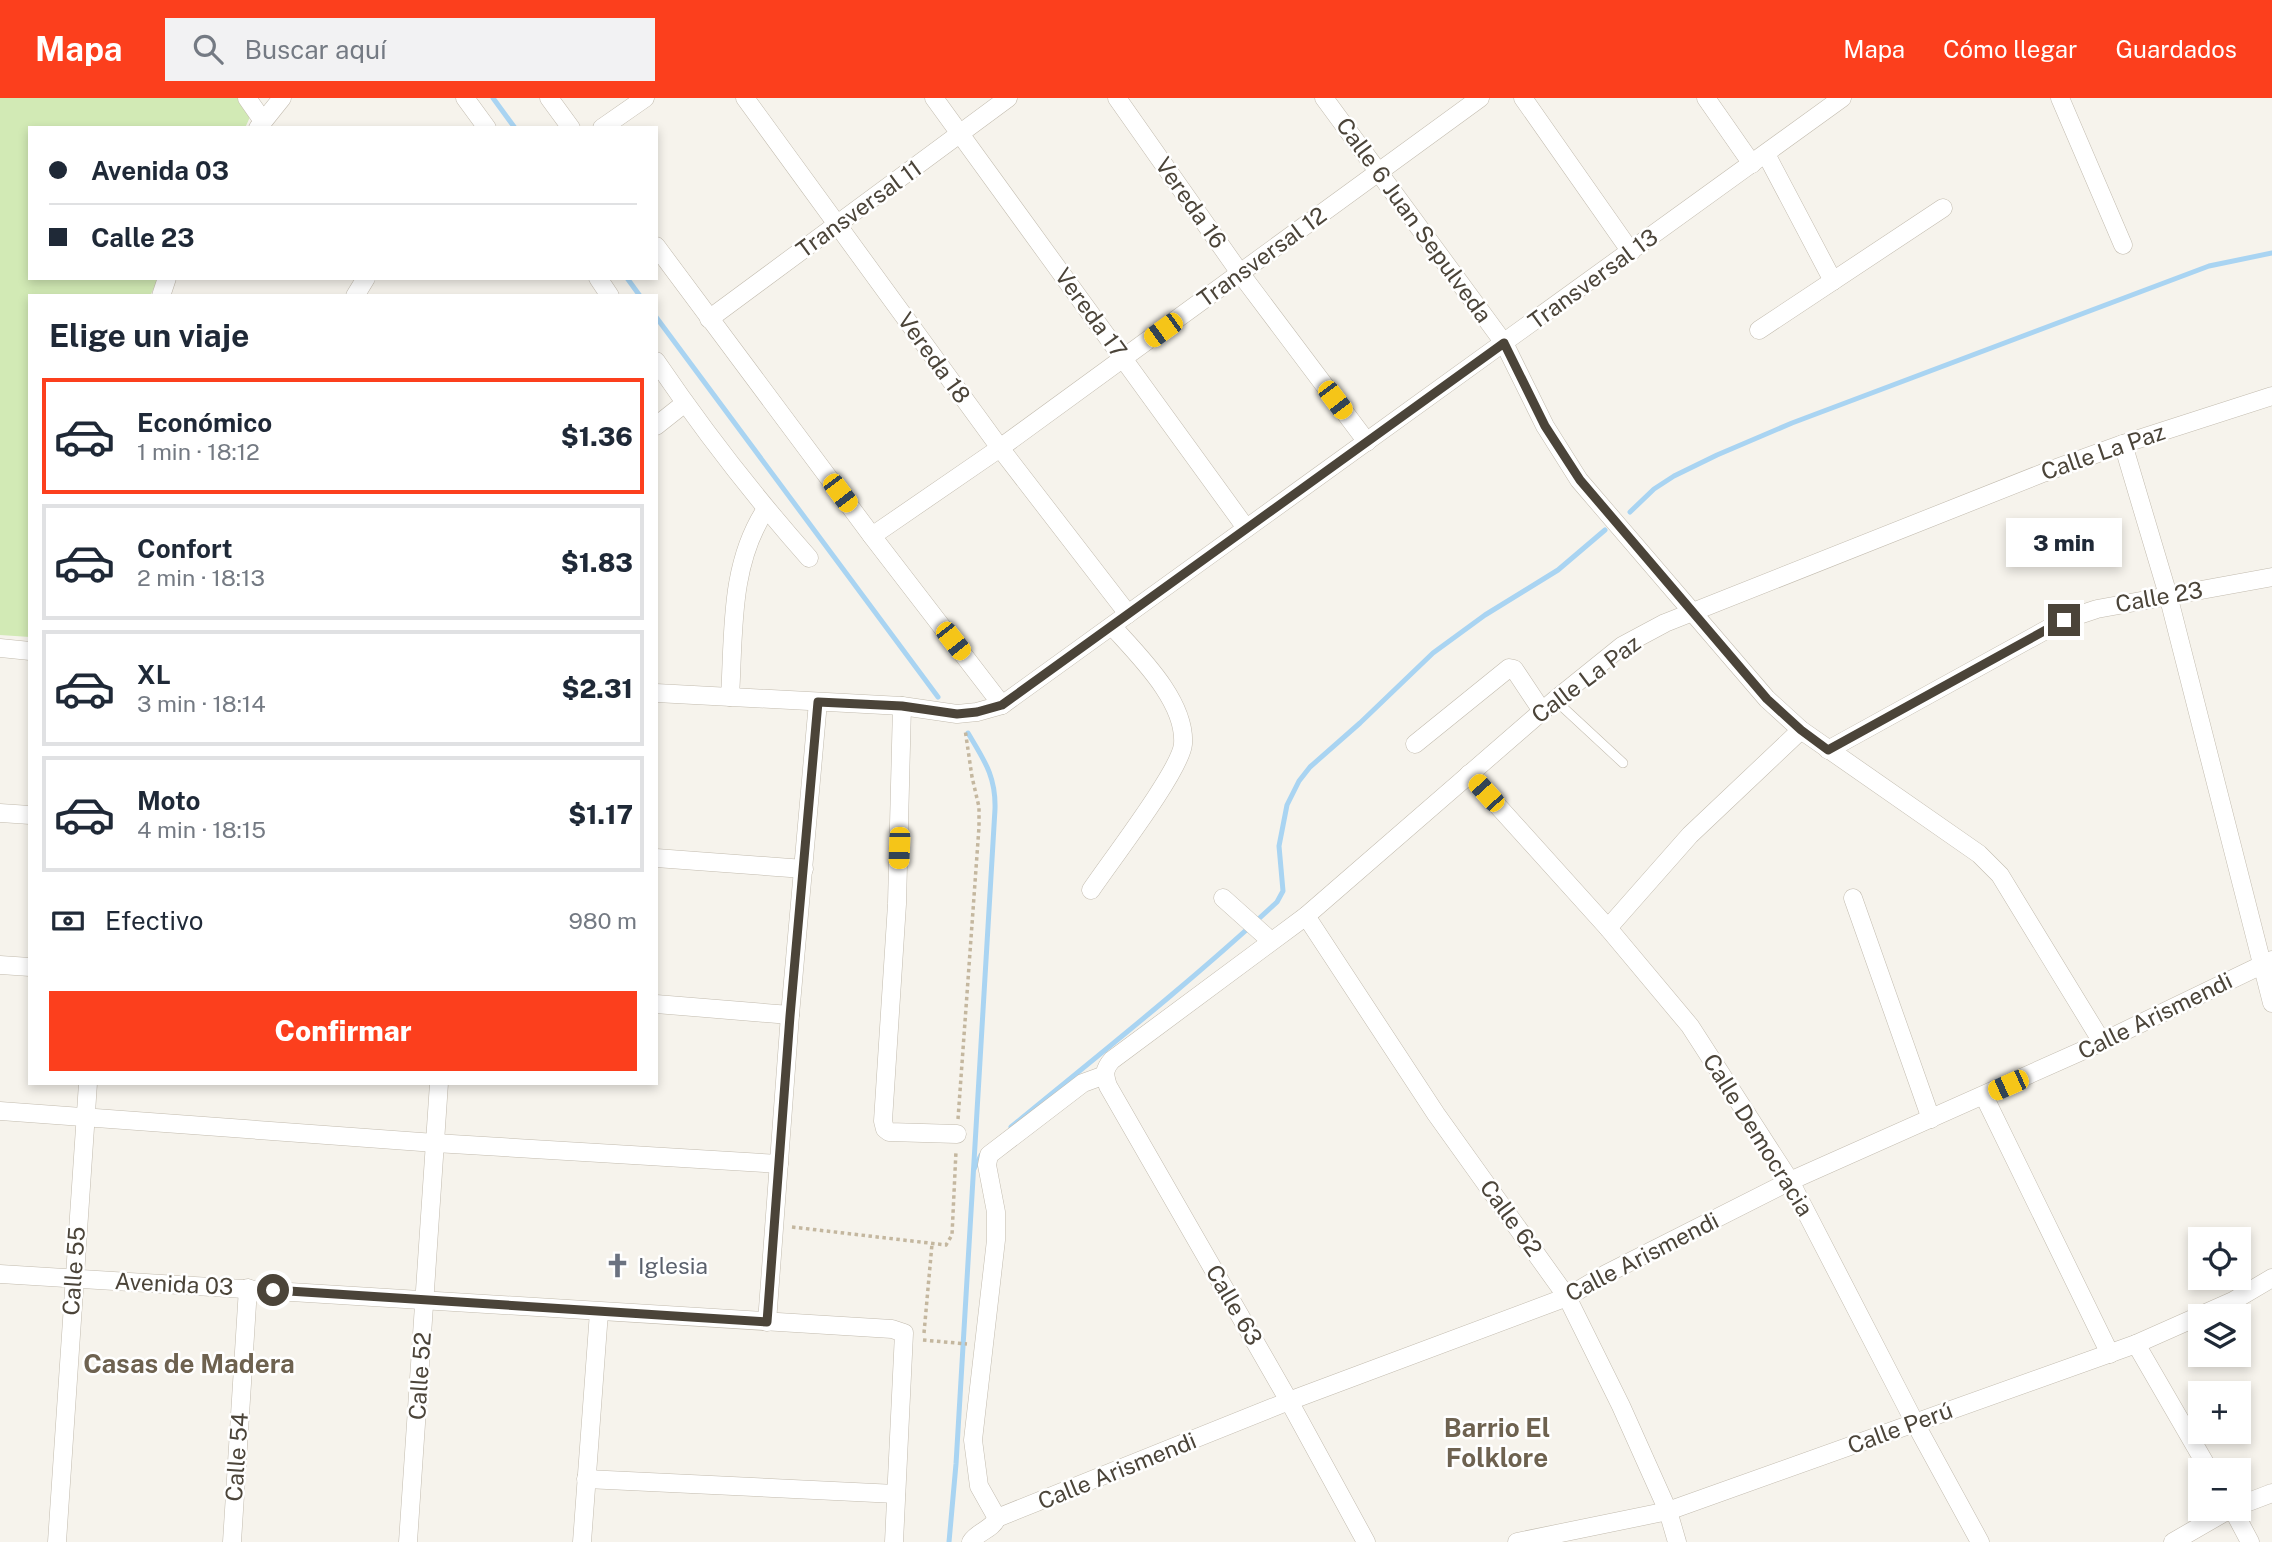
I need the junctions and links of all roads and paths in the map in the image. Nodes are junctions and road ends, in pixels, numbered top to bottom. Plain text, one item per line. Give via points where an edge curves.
1 (247, 98) edge
2 (282, 98) edge
3 (465, 98) edge
4 (549, 98) edge
5 (645, 98) edge
6 (745, 98) edge
7 (934, 98) edge
8 (1008, 98) edge
9 (1117, 98) edge
10 (1324, 98) edge
11 (1480, 98) edge
12 (1523, 98) edge
13 (1706, 98) edge
14 (1842, 98) edge
15 (2060, 98) edge
16 (260, 125) edge
17 (486, 126) edge
18 (570, 126) edge
19 (605, 126) edge
20 (961, 134) junction
21 (1759, 159) junction
22 (1379, 171) junction
23 (1943, 208) dead end
24 (837, 224) junction
25 (2123, 245) dead end
26 (658, 249) edge
27 (1630, 252) junction
28 (1240, 273) junction
29 (1833, 281) junction
30 (709, 319) junction
31 (1759, 330) dead end
32 (1504, 343) junction
33 (1124, 358) junction
34 (658, 364) edge
35 (2272, 396) edge
36 (685, 403) junction
37 (658, 424) edge
38 (1367, 442) junction
39 (2123, 444) junction
40 (1000, 448) junction
41 (766, 509) junction
42 (1246, 528) junction
43 (872, 536) junction
44 (809, 558) dead end
45 (2272, 577) edge
46 (2168, 595) junction
47 (1693, 612) junction
48 (1128, 614) junction
49 (1112, 626) junction
50 (0, 648) edge
51 (28, 651) edge
52 (658, 693) edge
53 (730, 697) junction
54 (818, 702) junction
55 (1002, 705) junction
56 (1548, 705) junction
57 (902, 706) junction
58 (965, 713) junction
59 (1801, 730) junction
60 (1415, 744) dead end
61 (1828, 750) junction
62 (1623, 763) dead end
63 (1469, 774) junction
64 (0, 813) edge
65 (28, 815) edge
66 (658, 858) edge
67 (804, 869) junction
68 (1091, 890) dead end
69 (1223, 898) dead end
70 (1853, 898) dead end
71 (1306, 916) junction
72 (1608, 928) junction
73 (1265, 935) junction
74 (2266, 962) edge
75 (0, 965) edge
76 (28, 967) edge
77 (2272, 1003) edge
78 (658, 1004) edge
79 (790, 1016) junction
80 (2102, 1042) junction
81 (1105, 1072) junction
82 (88, 1085) edge
83 (439, 1085) edge
84 (1984, 1096) junction
85 (0, 1111) edge
86 (85, 1117) junction
87 (1931, 1119) junction
88 (957, 1134) junction
89 (435, 1143) junction
90 (779, 1164) junction
91 (1790, 1181) junction
92 (776, 1225) junction
93 (932, 1243) junction
94 (0, 1274) edge
95 (2272, 1278) edge
96 (74, 1279) junction
97 (248, 1288) junction
98 (1567, 1297) junction
99 (425, 1300) junction
100 (598, 1311) junction
101 (767, 1322) junction
102 (898, 1331) junction
103 (923, 1340) junction
104 (975, 1345) dead end
105 (2136, 1345) junction
106 (2110, 1354) junction
107 (1289, 1401) junction
108 (1915, 1423) junction
109 (2202, 1458) edge
110 (586, 1479) junction
111 (2272, 1493) edge
112 (896, 1494) junction
113 (2251, 1501) edge
114 (1668, 1511) junction
115 (997, 1518) junction
116 (2209, 1521) edge
117 (2239, 1521) edge
118 (57, 1542) edge
119 (232, 1542) edge
120 (408, 1542) edge
121 (582, 1542) edge
122 (894, 1542) edge
123 (971, 1542) edge
124 (1366, 1542) edge
125 (1517, 1542) edge
126 (1677, 1542) edge
127 (1980, 1542) edge
128 (2173, 1542) edge
129 (2250, 1542) edge

1 - 16 street
2 - 16 street
3 - 17 street
4 - 18 street
5 - 19 street
6 - 24 street, Vereda 18
7 - 20 street, Vereda 17
8 - 20 street, Transversal 11
9 - 28 street, Vereda 16
10 - 22 street, Calle 6 Juan Sepulveda
11 - 22 street, Transversal 12
12 - 27 street
13 - 21 street
14 - 21 street, Transversal 13
15 - 25 street
20 - 24 street, Transversal 11
20 - 33 street, Vereda 17
21 - 27 street, Transversal 13
21 - 29 street
22 - 28 street, Transversal 12
22 - 32 street, Calle 6 Juan Sepulveda
23 - 29 street
24 - 30 street, Transversal 11
24 - 40 street, Vereda 18
26 - 30 street
27 - 32 street, Transversal 13
28 - 33 street, Transversal 12
28 - 38 street, Vereda 16
29 - 31 street
30 - 43 street
32 - 38 street, Transversal 13
32 - 47 street, Calle 6 Juan Sepulveda via 1545,426 1580,480
33 - 40 street, Transversal 12
33 - 42 street, Vereda 17
34 - 36 street
35 - 39 street, Calle La Paz
36 - 37 street
36 - 41 street
38 - 42 street, Transversal 13
39 - 46 street
39 - 47 street, Calle La Paz
40 - 43 street, Transversal 12
40 - 48 street, Vereda 18
41 - 44 street
41 - 53 street via 743,557 736,592
42 - 48 street, Transversal 13
43 - 55 street
45 - 46 street, Calle 23
46 - 61 street, Calle 23 via 2064,620
46 - 74 street
47 - 56 street, Calle La Paz via 1622,646
47 - 59 street, Calle 6 Juan Sepulveda via 1767,699
48 - 49 street, Transversal 13
49 - 55 street, Transversal 13
49 - 68 street via 1161,683 1178,715 1183,745 1171,773
50 - 51 street
52 - 53 street
53 - 54 street
54 - 57 street
54 - 67 street
55 - 58 street
56 - 60 street via 1509,668
56 - 62 lane
56 - 63 street, Calle La Paz
57 - 58 street
57 - 88 street via 897,904 883,1121 889,1132
58 - 88 path via 979,827
59 - 61 street, Calle 6 Juan Sepulveda
59 - 72 street via 1690,835
61 - 80 street, Calle 6 Juan Sepulveda via 1979,854 2000,875
63 - 71 street, Calle La Paz
63 - 72 street, Calle Democracia
64 - 65 street
66 - 67 street
67 - 79 street
69 - 73 street
70 - 87 street
71 - 73 street, Calle La Paz
71 - 98 street, Calle 62 via 1436,1114
72 - 91 street, Calle Democracia via 1690,1026
73 - 81 street, Calle La Paz via 1112,1060
74 - 77 street
74 - 80 street, Calle Arismendi
75 - 76 street
78 - 79 street
79 - 90 street
80 - 84 street, Calle Arismendi
81 - 107 street, Calle 63 via 1108,1086
81 - 115 street, Calle La Paz via 1083,1083 989,1155 996,1240 973,1440 979,1486
82 - 86 street, Calle 55
83 - 89 street, Calle 52
84 - 87 street, Calle Arismendi
84 - 106 street
85 - 86 street
86 - 89 street
86 - 96 street, Calle 55
87 - 91 street, Calle Arismendi
88 - 93 path via 951,1236 946,1245
89 - 90 street
89 - 99 street, Calle 52
90 - 92 street
91 - 98 street, Calle Arismendi
91 - 108 street, Calle Democracia
92 - 93 path
92 - 101 street
93 - 103 path
94 - 96 street, Avenida 03
95 - 105 street, Calle Perú
96 - 97 street, Avenida 03
96 - 118 street, Calle 55
97 - 99 street, Avenida 03
97 - 119 street, Calle 54
98 - 107 street, Calle Arismendi
98 - 114 street, Calle 62
99 - 100 street, Avenida 03
99 - 120 street, Calle 52
100 - 101 street, Avenida 03
100 - 110 street
101 - 102 street, Avenida 03
102 - 103 path
102 - 112 street
103 - 104 path
105 - 106 street, Calle Perú
105 - 109 street
106 - 108 street, Calle Perú
107 - 115 street, Calle Arismendi
107 - 124 street, Calle 63
108 - 114 street, Calle Perú
108 - 127 street, Calle Democracia
110 - 112 street
110 - 121 street
111 - 113 street
112 - 122 street
114 - 125 street, Calle Perú
114 - 126 street, Calle 62
115 - 123 street
116 - 128 street
117 - 129 street

